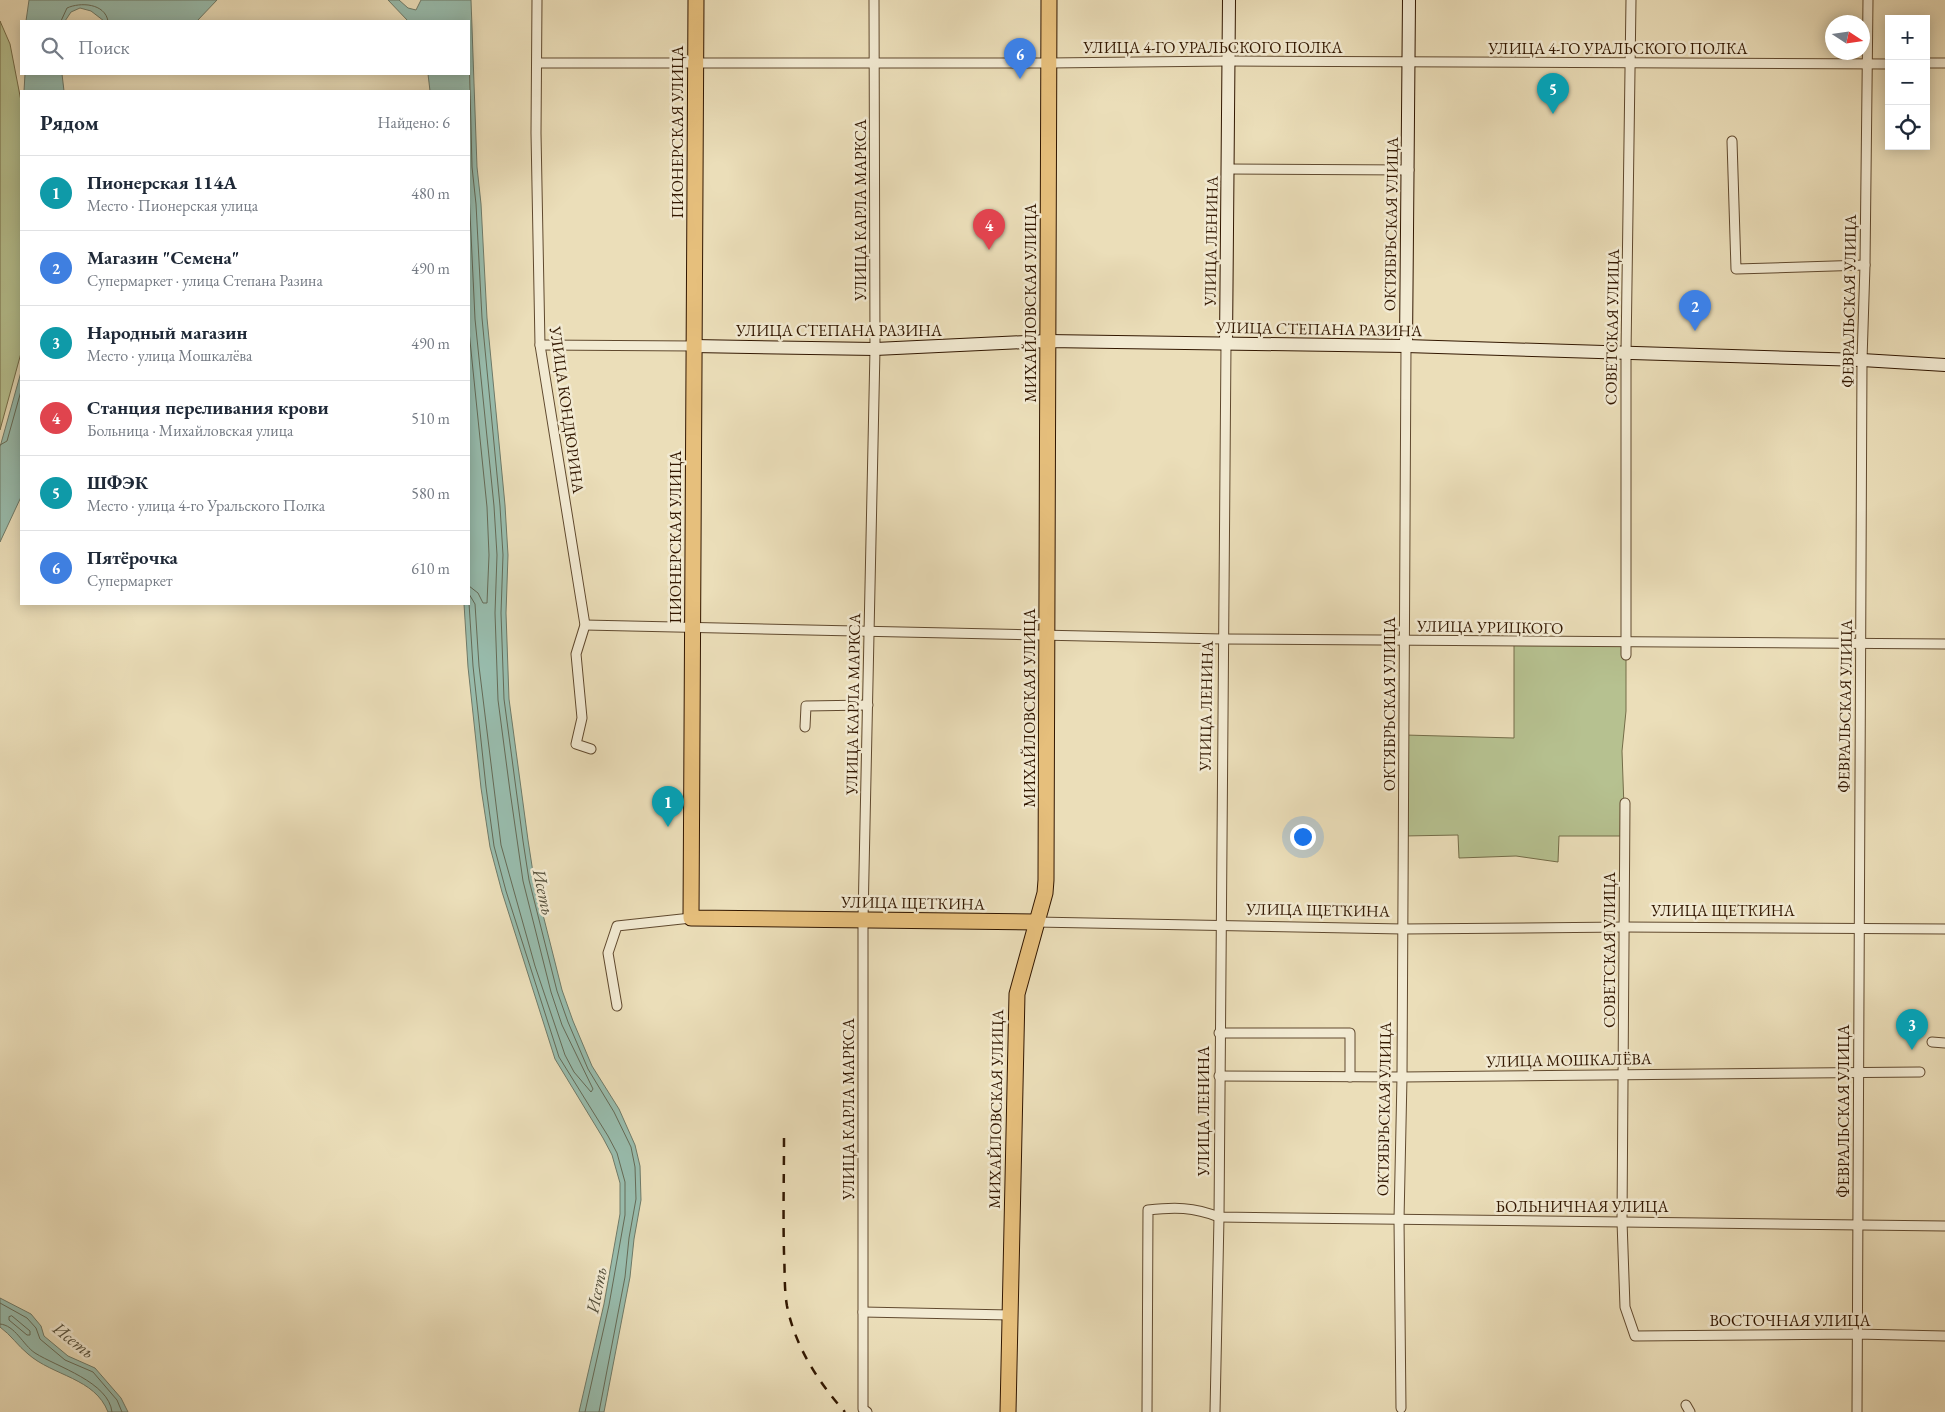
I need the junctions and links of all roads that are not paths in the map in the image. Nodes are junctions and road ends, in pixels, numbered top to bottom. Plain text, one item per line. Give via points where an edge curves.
1 (537, 0) edge
2 (696, 0) edge
3 (874, 0) edge
4 (1049, 0) edge
5 (1229, 0) edge
6 (1409, 0) edge
7 (1631, 0) edge
8 (1868, 0) edge
9 (1228, 61) junction
10 (538, 62) junction
11 (695, 62) junction
12 (874, 62) junction
13 (1409, 62) junction
14 (1049, 63) junction
15 (1631, 63) junction
16 (1930, 63) edge
17 (1945, 63) edge
18 (1867, 64) junction
19 (1885, 64) edge
20 (1732, 141) dead end
21 (1228, 169) junction
22 (1409, 170) junction
23 (1865, 265) junction
24 (1047, 340) junction
25 (1226, 344) junction
26 (540, 345) junction
27 (693, 346) junction
28 (1406, 346) junction
29 (875, 349) junction
30 (1626, 353) junction
31 (1862, 360) junction
32 (1945, 365) edge
33 (585, 625) junction
34 (692, 627) junction
35 (870, 632) junction
36 (1046, 637) junction
37 (1223, 640) junction
38 (1405, 641) junction
39 (1626, 643) junction
40 (1861, 644) junction
41 (1945, 644) edge
42 (1626, 655) dead end
43 (868, 706) junction
44 (805, 727) dead end
45 (591, 749) dead end
46 (1625, 803) dead end
47 (691, 918) junction
48 (863, 919) junction
49 (1036, 922) junction
50 (1220, 927) junction
51 (1625, 927) junction
52 (1858, 928) junction
53 (1403, 929) junction
54 (1945, 929) edge
55 (617, 1006) dead end
56 (1219, 1034) junction
57 (1932, 1042) dead end
58 (1945, 1043) edge
59 (1920, 1072) dead end
60 (1623, 1074) junction
61 (1858, 1074) junction
62 (1219, 1076) junction
63 (1350, 1077) junction
64 (1402, 1077) junction
65 (1219, 1217) junction
66 (1398, 1220) junction
67 (1622, 1221) junction
68 (1857, 1225) junction
69 (1945, 1226) edge
70 (863, 1312) junction
71 (1010, 1315) junction
72 (1856, 1334) junction
73 (1635, 1336) joint
74 (1945, 1336) edge
75 (1401, 1408) dead end
76 (865, 1410) edge
77 (1008, 1412) edge
78 (1147, 1412) edge
79 (1214, 1412) edge
80 (1857, 1412) edge

1 - 10 street, УЛИЦА КОНДЮРИНА
2 - 11 main road, ПИОНЕРСКАЯ УЛИЦА
3 - 12 street, УЛИЦА КАРЛА МАРКСА
4 - 14 main road, МИХАЙЛОВСКАЯ УЛИЦА
5 - 9 main road, УЛИЦА ЛЕНИНА
6 - 13 main road, ОКТЯБРЬСКАЯ УЛИЦА
7 - 15 street, СОВЕТСКАЯ УЛИЦА
8 - 18 street, ФЕВРАЛЬСКАЯ УЛИЦА
9 - 13 street, УЛИЦА 4-ГО УРАЛЬСКОГО ПОЛКА
9 - 14 street, УЛИЦА 4-ГО УРАЛЬСКОГО ПОЛКА
9 - 21 main road, УЛИЦА ЛЕНИНА
10 - 11 street, УЛИЦА 4-ГО УРАЛЬСКОГО ПОЛКА
10 - 26 street, УЛИЦА КОНДЮРИНА via 536,133
11 - 12 street, УЛИЦА 4-ГО УРАЛЬСКОГО ПОЛКА
11 - 27 main road, ПИОНЕРСКАЯ УЛИЦА
12 - 14 street, УЛИЦА 4-ГО УРАЛЬСКОГО ПОЛКА
12 - 29 street, УЛИЦА КАРЛА МАРКСА
13 - 15 street, УЛИЦА 4-ГО УРАЛЬСКОГО ПОЛКА
13 - 22 main road, ОКТЯБРЬСКАЯ УЛИЦА
14 - 24 main road, МИХАЙЛОВСКАЯ УЛИЦА
15 - 18 street, УЛИЦА 4-ГО УРАЛЬСКОГО ПОЛКА
15 - 30 street, СОВЕТСКАЯ УЛИЦА
16 - 17 street
18 - 19 street, УЛИЦА 4-ГО УРАЛЬСКОГО ПОЛКА
18 - 23 street, ФЕВРАЛЬСКАЯ УЛИЦА
20 - 23 street via 1736,269
21 - 22 street
21 - 25 main road, УЛИЦА ЛЕНИНА
22 - 28 main road, ОКТЯБРЬСКАЯ УЛИЦА
23 - 31 street, ФЕВРАЛЬСКАЯ УЛИЦА
24 - 25 main road, УЛИЦА СТЕПАНА РАЗИНА
24 - 29 main road, УЛИЦА СТЕПАНА РАЗИНА
24 - 36 main road, МИХАЙЛОВСКАЯ УЛИЦА
25 - 28 main road, УЛИЦА СТЕПАНА РАЗИНА
25 - 37 street, УЛИЦА ЛЕНИНА
26 - 27 street
26 - 33 street, УЛИЦА КОНДЮРИНА
27 - 29 main road, УЛИЦА СТЕПАНА РАЗИНА
27 - 34 main road, ПИОНЕРСКАЯ УЛИЦА
28 - 30 main road, УЛИЦА СТЕПАНА РАЗИНА
28 - 38 street, ОКТЯБРЬСКАЯ УЛИЦА
29 - 35 street, УЛИЦА КАРЛА МАРКСА
30 - 31 main road, УЛИЦА СТЕПАНА РАЗИНА
30 - 39 street, СОВЕТСКАЯ УЛИЦА
31 - 32 main road, УЛИЦА СТЕПАНА РАЗИНА
31 - 40 street, ФЕВРАЛЬСКАЯ УЛИЦА
33 - 34 street, УЛИЦА УРИЦКОГО
33 - 45 street, УЛИЦА КОНДЮРИНА via 576,654 582,718 576,744
34 - 35 street, УЛИЦА УРИЦКОГО
34 - 47 main road, ПИОНЕРСКАЯ УЛИЦА
35 - 36 street, УЛИЦА УРИЦКОГО
35 - 43 street, УЛИЦА КАРЛА МАРКСА
36 - 37 street, УЛИЦА УРИЦКОГО
36 - 49 main road, МИХАЙЛОВСКАЯ УЛИЦА via 1046,880
37 - 38 street, УЛИЦА УРИЦКОГО
37 - 50 street, УЛИЦА ЛЕНИНА
38 - 39 street, УЛИЦА УРИЦКОГО
38 - 53 street, ОКТЯБРЬСКАЯ УЛИЦА
39 - 40 street, УЛИЦА УРИЦКОГО
39 - 42 street, СОВЕТСКАЯ УЛИЦА
40 - 41 street, УЛИЦА УРИЦКОГО
40 - 52 street, ФЕВРАЛЬСКАЯ УЛИЦА
43 - 44 street via 806,706
43 - 48 street, УЛИЦА КАРЛА МАРКСА
46 - 51 street, СОВЕТСКАЯ УЛИЦА
47 - 48 main road, УЛИЦА ЩЕТКИНА
47 - 55 street via 617,926 608,953
48 - 49 main road, УЛИЦА ЩЕТКИНА
48 - 70 street, УЛИЦА КАРЛА МАРКСА
49 - 50 street, УЛИЦА ЩЕТКИНА
49 - 71 main road, МИХАЙЛОВСКАЯ УЛИЦА via 1016,1008
50 - 53 street, УЛИЦА ЩЕТКИНА
50 - 56 street, УЛИЦА ЛЕНИНА
51 - 52 street, УЛИЦА ЩЕТКИНА
51 - 53 street, УЛИЦА ЩЕТКИНА
51 - 60 street, СОВЕТСКАЯ УЛИЦА
52 - 54 street, УЛИЦА ЩЕТКИНА
52 - 61 street, ФЕВРАЛЬСКАЯ УЛИЦА
53 - 64 street, ОКТЯБРЬСКАЯ УЛИЦА
56 - 62 street, УЛИЦА ЛЕНИНА
56 - 63 street via 1350,1034
57 - 58 street
59 - 61 street, УЛИЦА МОШКАЛЁВА
60 - 61 street, УЛИЦА МОШКАЛЁВА
60 - 64 street, УЛИЦА МОШКАЛЁВА
60 - 67 street, СОВЕТСКАЯ УЛИЦА
61 - 68 street, ФЕВРАЛЬСКАЯ УЛИЦА
62 - 63 street, УЛИЦА МОШКАЛЁВА
62 - 65 street, УЛИЦА ЛЕНИНА
63 - 64 street, УЛИЦА МОШКАЛЁВА
64 - 66 street, ОКТЯБРЬСКАЯ УЛИЦА
65 - 66 street, БОЛЬНИЧНАЯ УЛИЦА
65 - 78 street, БОЛЬНИЧНАЯ УЛИЦА via 1199,1209 1148,1210
65 - 79 street, УЛИЦА ЛЕНИНА
66 - 67 street, БОЛЬНИЧНАЯ УЛИЦА
66 - 75 street, ОКТЯБРЬСКАЯ УЛИЦА
67 - 68 street, БОЛЬНИЧНАЯ УЛИЦА
67 - 73 street, СОВЕТСКАЯ УЛИЦА via 1625,1306
68 - 69 street, БОЛЬНИЧНАЯ УЛИЦА
68 - 72 street, ФЕВРАЛЬСКАЯ УЛИЦА
70 - 71 street
70 - 76 street, УЛИЦА КАРЛА МАРКСА
71 - 77 main road, МИХАЙЛОВСКАЯ УЛИЦА
72 - 73 street, ВОСТОЧНАЯ УЛИЦА
72 - 74 street, ВОСТОЧНАЯ УЛИЦА
72 - 80 street, ФЕВРАЛЬСКАЯ УЛИЦА

